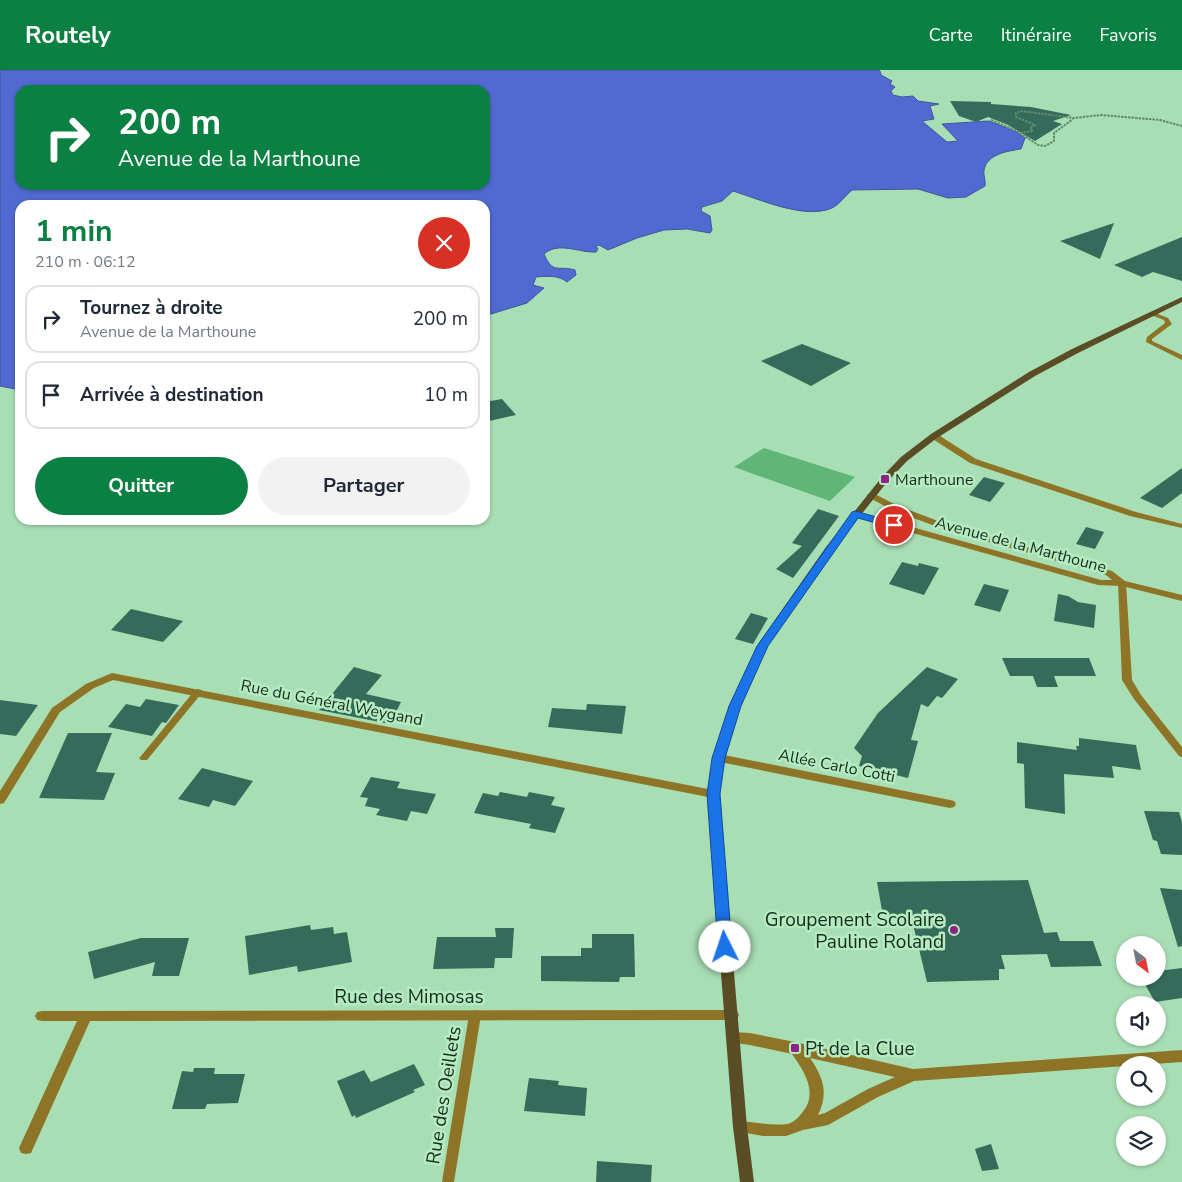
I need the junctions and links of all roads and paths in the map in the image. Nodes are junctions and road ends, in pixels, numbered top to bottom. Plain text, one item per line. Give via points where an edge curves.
1 (1074, 118) junction
2 (991, 120) dead end
3 (1182, 126) edge
4 (1020, 133) junction
5 (1182, 299) edge
6 (1153, 314) junction
7 (1182, 358) edge
8 (934, 436) junction
9 (871, 495) junction
10 (855, 514) junction
11 (1182, 526) edge
12 (1122, 583) junction
13 (1182, 598) edge
14 (198, 692) junction
15 (1182, 754) edge
16 (144, 758) dead end
17 (718, 758) junction
18 (713, 794) junction
19 (0, 800) edge
20 (950, 804) dead end
21 (732, 1014) junction
22 (475, 1015) junction
23 (42, 1016) dead end
24 (86, 1016) junction
25 (733, 1038) junction
26 (795, 1048) junction
27 (1182, 1056) edge
28 (913, 1075) junction
29 (801, 1124) junction
30 (740, 1127) junction
31 (26, 1148) dead end
32 (448, 1182) edge
33 (747, 1182) edge

1 - 3 path via 1101,115 1160,120
1 - 4 path via 1054,133 1054,141 1045,146
1 - 4 path via 1021,111 1016,113 1016,117 1035,125 1030,128 1033,131
2 - 4 path
5 - 6 main road
6 - 7 lane via 1166,319 1169,324 1149,342
6 - 8 main road via 1050,365
8 - 9 main road via 904,460
8 - 11 lane via 973,461 1133,514
9 - 10 main road
9 - 12 street, Avenue de la Marthoune via 917,518 1109,573
10 - 12 street, Avenue de la Marthoune via 1101,582
10 - 17 main road via 762,646 735,706
12 - 13 street, Avenue de la Marthoune
12 - 15 lane via 1127,680
14 - 16 lane
14 - 18 street, Rue du Général Weygand
14 - 19 street, Rue du Général Weygand via 112,676 102,680 56,710
17 - 18 main road
17 - 20 street, Allée Carlo Cotti
18 - 21 main road
21 - 22 street, Rue des Mimosas
21 - 25 main road
22 - 24 street, Rue des Mimosas
22 - 32 lane, Rue des Oeillets
23 - 24 street, Rue des Mimosas
24 - 31 street
25 - 26 street via 750,1038
25 - 30 main road
26 - 28 street
26 - 29 street via 814,1075 818,1099 814,1112
27 - 28 street
28 - 29 street via 873,1092 828,1119
29 - 30 street via 787,1130
30 - 33 main road

